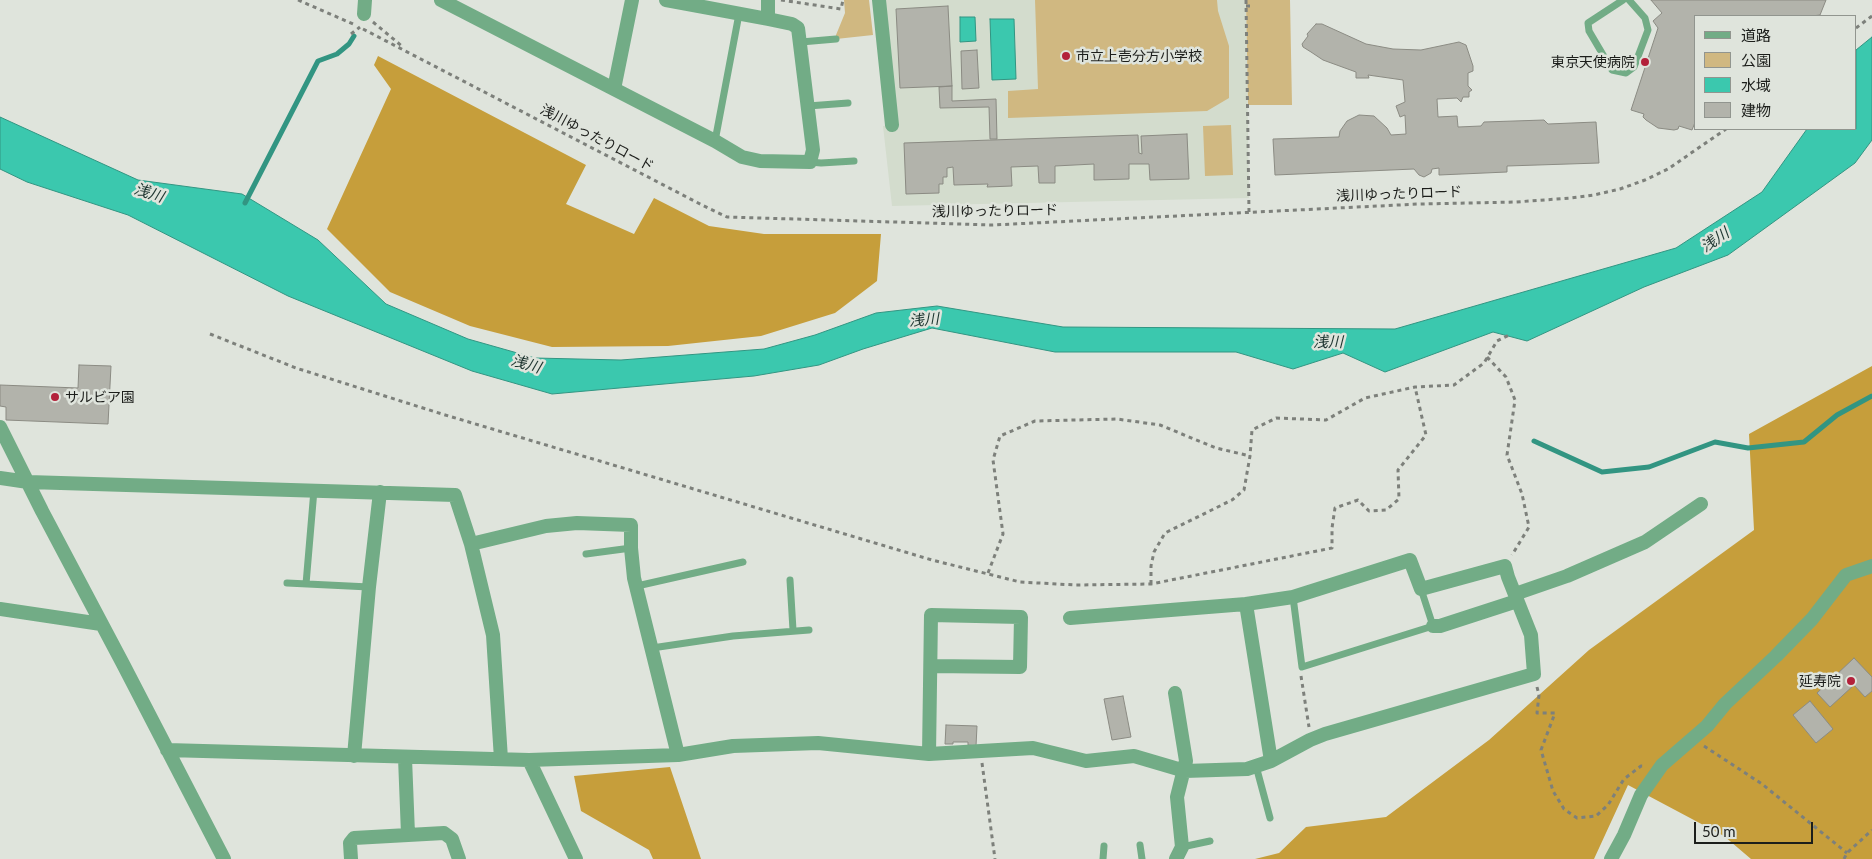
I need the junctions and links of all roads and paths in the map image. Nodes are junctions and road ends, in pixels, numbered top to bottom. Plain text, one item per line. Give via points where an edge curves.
1 (298, 0) edge
2 (441, 0) edge
3 (632, 0) edge
4 (666, 0) edge
5 (768, 0) edge
6 (778, 0) edge
7 (843, 0) edge
8 (879, 0) edge
9 (1246, 0) edge
10 (1623, 0) edge
11 (1629, 0) edge
12 (698, 3) edge
13 (1246, 6) junction
14 (1253, 6) dead end
15 (364, 7) edge
16 (739, 14) junction
17 (1872, 16) edge
18 (768, 19) junction
19 (1857, 27) edge
20 (836, 39) dead end
21 (801, 42) junction
22 (408, 52) junction
23 (614, 89) junction
24 (848, 103) dead end
25 (808, 106) junction
26 (892, 125) dead end
27 (1725, 130) edge
28 (715, 142) junction
29 (854, 161) dead end
30 (810, 162) junction
31 (1249, 212) junction
32 (210, 334) dead end
33 (1511, 334) dead end
34 (1487, 357) junction
35 (1415, 387) junction
36 (0, 427) edge
37 (1250, 456) junction
38 (0, 478) edge
39 (28, 482) junction
40 (314, 490) junction
41 (380, 492) junction
42 (1700, 504) dead end
43 (471, 544) junction
44 (631, 548) junction
45 (586, 554) dead end
46 (743, 562) dead end
47 (1505, 566) junction
48 (1872, 566) edge
49 (988, 574) junction
50 (790, 580) dead end
51 (287, 583) dead end
52 (306, 584) junction
53 (1151, 584) junction
54 (637, 586) junction
55 (369, 587) junction
56 (1421, 589) junction
57 (1293, 597) junction
58 (1516, 598) junction
59 (1246, 604) junction
60 (0, 611) edge
61 (1070, 618) dead end
62 (101, 624) junction
63 (1433, 626) junction
64 (793, 630) junction
65 (809, 630) dead end
66 (652, 648) junction
67 (931, 666) junction
68 (1302, 667) junction
69 (1534, 674) junction
70 (1175, 693) dead end
71 (1691, 738) junction
72 (1310, 740) junction
73 (167, 750) junction
74 (980, 751) junction
75 (930, 754) junction
76 (678, 755) junction
77 (354, 756) junction
78 (406, 758) junction
79 (501, 759) junction
80 (530, 760) junction
81 (1271, 761) junction
82 (1662, 765) junction
83 (1256, 766) junction
84 (1185, 771) junction
85 (1270, 818) dead end
86 (1872, 830) edge
87 (408, 834) junction
88 (1210, 840) dead end
89 (1104, 846) dead end
90 (1140, 846) dead end
91 (1179, 853) edge
92 (1847, 853) junction
93 (224, 859) edge
94 (351, 859) edge
95 (459, 859) edge
96 (576, 859) edge
97 (996, 859) edge
98 (1103, 859) edge
99 (1142, 859) edge
100 (1611, 859) edge
101 (1844, 859) edge

1 - 22 path, 浅川ゆったりロード
2 - 23 street
3 - 23 street
4 - 12 street
5 - 18 street
6 - 7 path via 840,9
8 - 26 street
9 - 13 path
10 - 11 lane via 1588,24 1612,70 1626,74 1634,67 1648,30 1645,18
12 - 16 street
13 - 14 path
13 - 31 path
15 - 22 path
16 - 18 street
16 - 28 lane
17 - 19 path
18 - 21 street via 798,28
20 - 21 lane
21 - 25 street
22 - 31 path, 浅川ゆったりロード via 727,217 994,225
23 - 28 street
24 - 25 lane
25 - 30 street via 813,150
27 - 31 path, 浅川ゆったりロード via 1668,169 1637,183 1594,195 1516,202
28 - 30 street via 742,157 760,161
29 - 30 lane
32 - 49 path via 296,368 442,414
33 - 34 path via 1497,340
34 - 35 path via 1454,385
34 - 47 path via 1506,377 1515,400 1507,455 1530,527
35 - 37 path via 1365,398 1326,420 1276,418 1252,430
35 - 53 path via 1426,435 1398,470 1399,499 1386,510 1369,511 1358,500 1335,508 1332,548
36 - 39 street
37 - 49 path via 1216,448 1160,425 1117,419 1035,421 1000,436 992,460 1003,534
37 - 53 path via 1244,490 1232,500 1165,534 1154,552
38 - 39 street
39 - 40 street
39 - 62 street
40 - 41 street
40 - 52 lane
41 - 43 street via 455,495
41 - 55 street
42 - 58 street via 1645,542
43 - 44 street via 546,526 578,523 631,525
43 - 79 street via 493,635
44 - 45 lane
44 - 54 street
46 - 54 lane
47 - 56 street
47 - 58 street
48 - 71 street via 1846,575 1812,619 1724,704 1707,726
49 - 53 path via 1020,582
50 - 64 lane
51 - 52 lane
52 - 55 lane
54 - 66 street
55 - 77 street
56 - 57 street via 1410,560
56 - 63 lane
57 - 59 street
57 - 68 lane
58 - 63 street
58 - 69 street via 1531,635
59 - 61 street
59 - 81 street
60 - 62 street
62 - 73 street
63 - 68 lane
64 - 65 lane
64 - 66 lane
66 - 76 street
67 - 67 street via 1020,667 1021,617 931,615
67 - 75 street
68 - 72 path
69 - 72 street
69 - 82 path via 1539,695 1537,712 1555,713 1541,750 1553,791 1564,809 1577,818 1596,816 1608,805 1624,779 1641,766
70 - 84 street
71 - 82 street
71 - 92 path via 1762,784
72 - 81 street
73 - 77 street
73 - 93 street
74 - 75 street
74 - 84 street via 1033,748 1086,761 1134,756
74 - 97 path
75 - 76 street via 818,743 732,746
76 - 80 street
77 - 78 street
78 - 79 street
78 - 87 street
79 - 80 street
80 - 96 street
81 - 83 street
82 - 100 street via 1641,795
83 - 84 street
83 - 85 lane
84 - 91 street via 1177,797
86 - 92 path
87 - 94 street via 402,837 354,838 350,843
87 - 95 street via 444,833 452,839
88 - 91 lane
89 - 98 lane
90 - 99 lane
92 - 101 path

